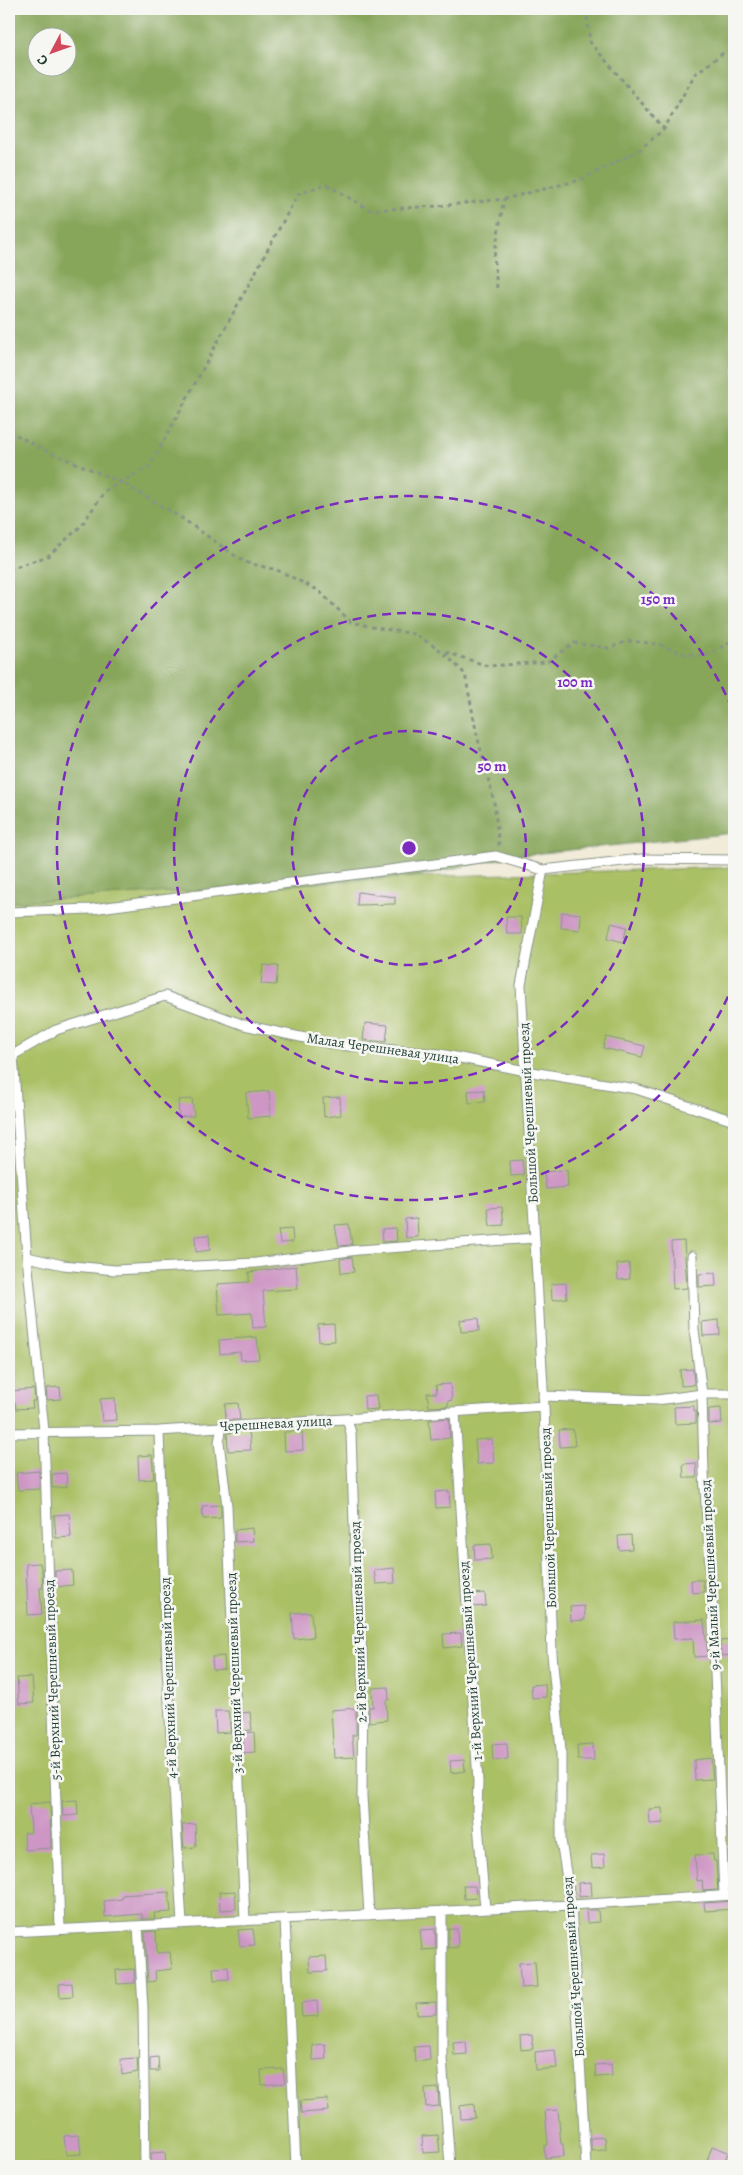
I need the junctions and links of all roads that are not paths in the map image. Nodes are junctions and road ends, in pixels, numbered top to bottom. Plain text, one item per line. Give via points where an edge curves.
1 (734, 860) edge
2 (543, 870) junction
3 (9, 912) edge
4 (13, 1055) joint
5 (526, 1071) junction
6 (734, 1121) edge
7 (535, 1238) junction
8 (692, 1256) dead end
9 (27, 1258) junction
10 (702, 1394) junction
11 (734, 1394) edge
12 (544, 1401) junction
13 (455, 1412) junction
14 (347, 1419) junction
15 (222, 1426) junction
16 (44, 1431) junction
17 (160, 1431) junction
18 (9, 1433) edge
19 (734, 1894) edge
20 (724, 1895) junction
21 (571, 1905) junction
22 (485, 1909) junction
23 (442, 1911) junction
24 (369, 1914) junction
25 (285, 1919) junction
26 (245, 1921) junction
27 (182, 1924) junction
28 (138, 1926) junction
29 (60, 1929) junction
30 (9, 1932) edge
31 (145, 2166) edge
32 (296, 2166) edge
33 (450, 2166) edge
34 (586, 2166) edge

1 - 2 lane via 641,859
2 - 3 lane via 496,856 92,909
2 - 5 lane, Большой Черешневый проезд via 521,985
4 - 5 lane, Малая Черешневая улица via 56,1030 165,996 244,1025 338,1045 440,1054
4 - 9 lane, 5-й Верхний Черешневый проезд
5 - 6 lane, Малая Черешневая улица via 636,1089
5 - 7 lane, Большой Черешневый проезд
7 - 9 lane via 358,1250 256,1263 115,1270
7 - 12 lane, Большой Черешневый проезд
8 - 10 lane, 9-й Малый Черешневый проезд via 694,1329
9 - 16 lane, 5-й Верхний Черешневый проезд
10 - 11 lane, Черешневая улица
10 - 12 lane, Черешневая улица via 657,1400
10 - 20 lane, 9-й Малый Черешневый проезд
12 - 13 lane, Черешневая улица
12 - 21 lane, Большой Черешневый проезд via 552,1654 561,1752 561,1840
13 - 14 lane, Черешневая улица
13 - 22 lane, 1-й Верхний Черешневый проезд
14 - 15 lane, Черешневая улица
14 - 24 lane, 2-й Верхний Черешневый проезд via 351,1433 356,1585 363,1664 362,1796
15 - 17 lane, Черешневая улица
15 - 26 lane, 3-й Верхний Черешневый проезд via 219,1442 227,1506
16 - 17 lane, Черешневая улица
16 - 18 lane, Черешневая улица
16 - 29 lane, 5-й Верхний Черешневый проезд
17 - 27 lane, 4-й Верхний Черешневый проезд via 166,1667
19 - 20 lane
20 - 21 lane
21 - 22 lane
21 - 34 lane, Большой Черешневый проезд
22 - 23 lane
23 - 24 lane
23 - 33 lane via 442,2058
24 - 25 lane
25 - 26 lane
25 - 32 lane
26 - 27 lane
27 - 28 lane
28 - 29 lane
28 - 31 lane via 143,2007
29 - 30 lane

